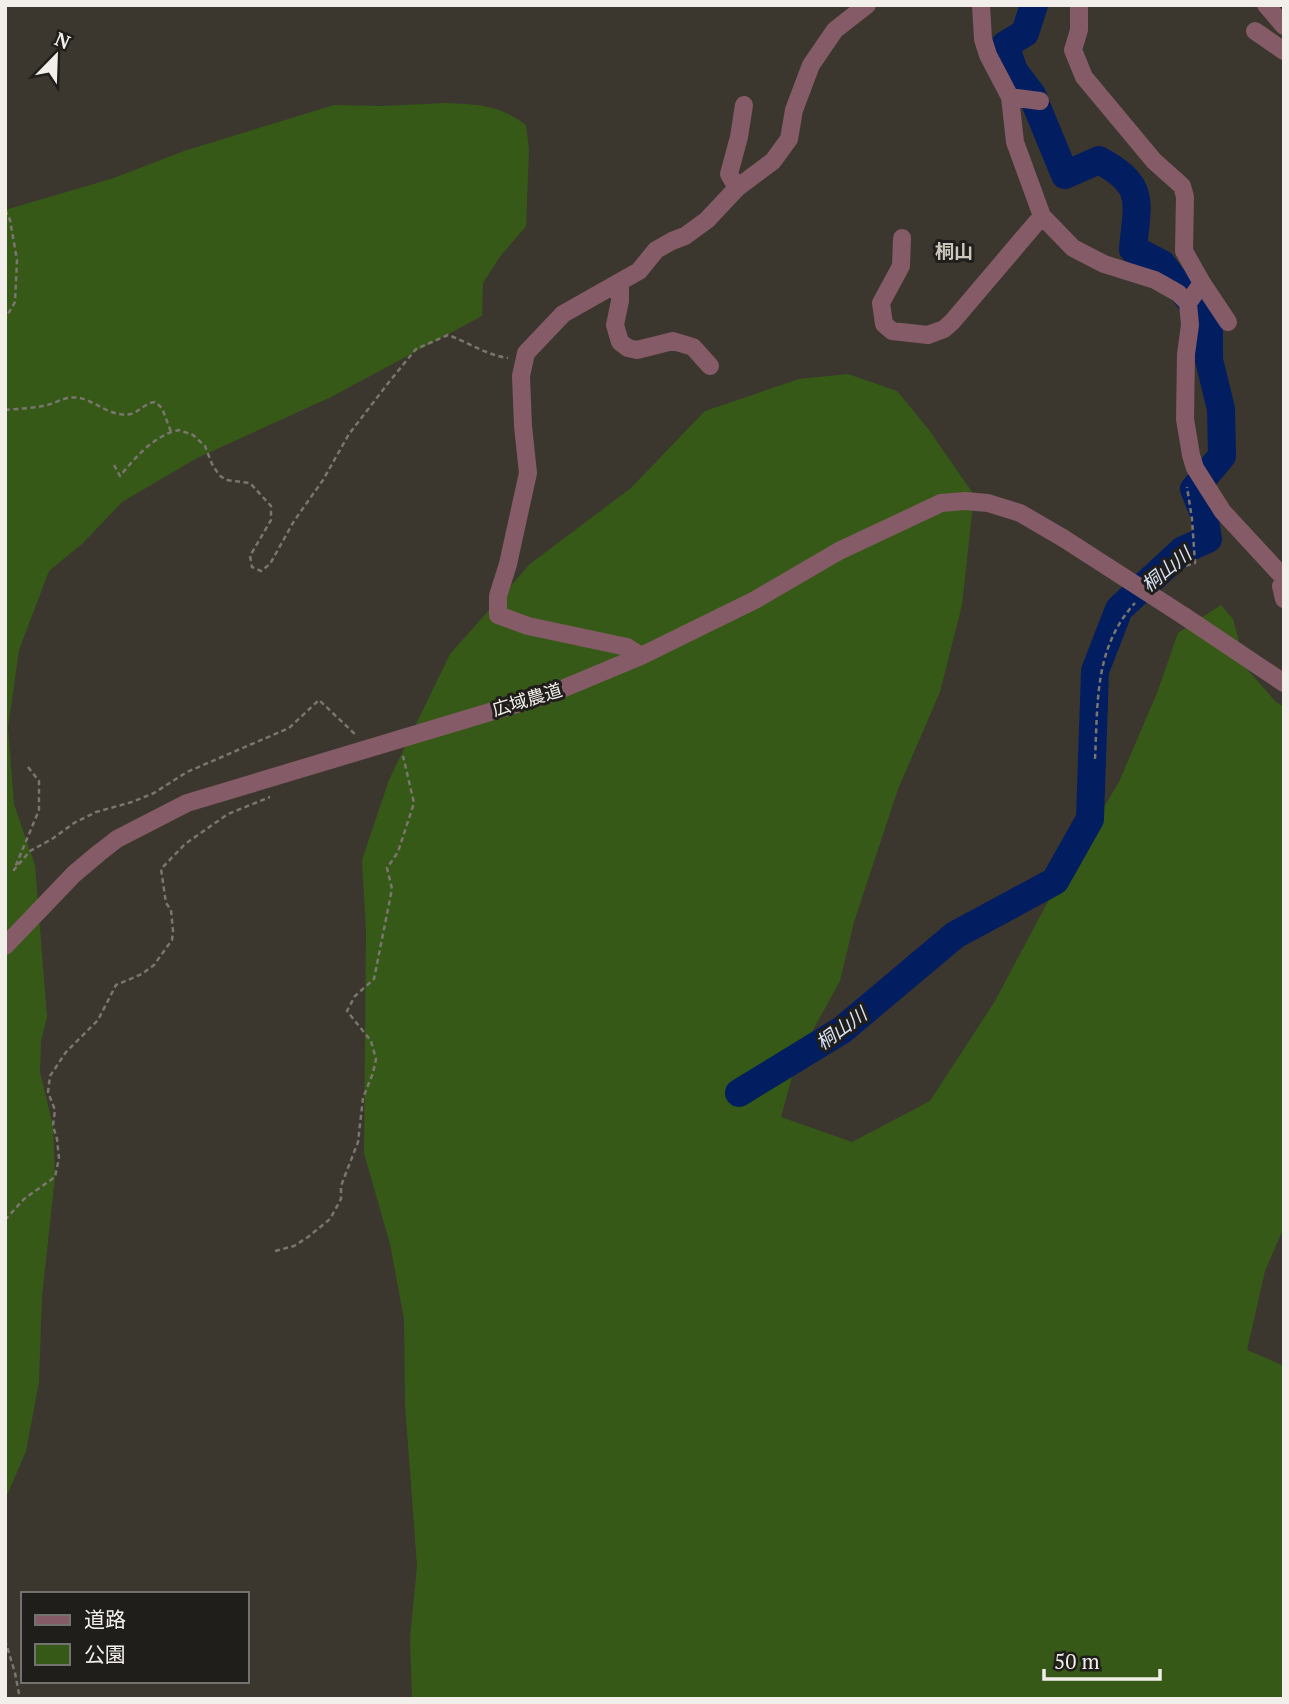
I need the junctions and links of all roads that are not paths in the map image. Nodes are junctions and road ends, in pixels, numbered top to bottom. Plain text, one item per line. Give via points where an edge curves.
1 (867, 5) edge
2 (981, 5) edge
3 (1079, 5) edge
4 (1265, 5) edge
5 (1284, 26) edge
6 (1255, 31) dead end
7 (1284, 51) edge
8 (1010, 97) junction
9 (1040, 101) dead end
10 (744, 105) dead end
11 (737, 188) junction
12 (1042, 216) junction
13 (902, 238) dead end
14 (620, 282) junction
15 (1202, 283) junction
16 (1188, 303) junction
17 (1228, 321) dead end
18 (710, 366) dead end
19 (1284, 580) edge
20 (1284, 599) edge
21 (640, 656) junction
22 (1284, 683) edge
23 (5, 946) edge

1 - 11 street via 835,30 811,65 781,152
2 - 8 street via 985,47
3 - 15 street via 1073,50 1084,77 1154,161 1182,186 1184,251
4 - 5 street
6 - 7 street
8 - 9 street
8 - 12 street via 1015,142
10 - 11 street via 729,174
11 - 14 street via 707,220 656,250 639,271
12 - 13 street via 952,322 928,335 892,331 884,324 881,303 901,266
12 - 16 street via 1073,248 1104,264 1155,280
14 - 18 street via 615,324 620,342 637,350 673,341 693,346
14 - 21 street via 563,314 526,352 521,376 528,473 498,596 498,615 627,647
15 - 16 street
15 - 17 street
16 - 19 street via 1185,419 1195,468 1223,512
19 - 20 street
21 - 22 street, 広域農道, bridge via 755,600 839,551 941,503 965,501 1020,513
21 - 23 street, 広域農道 via 550,694 187,803 99,853

